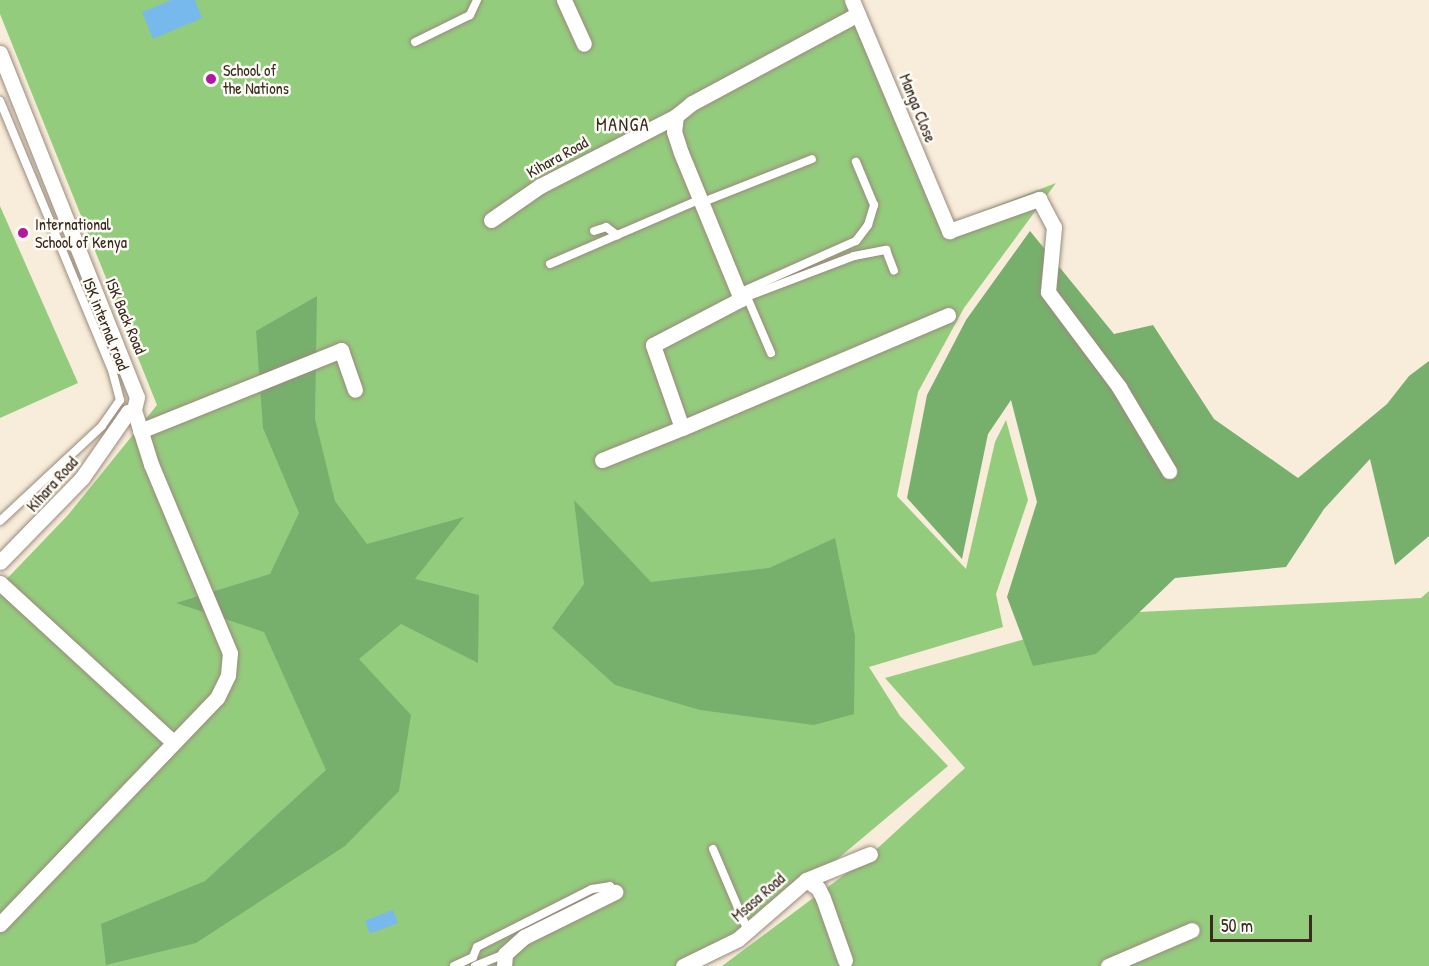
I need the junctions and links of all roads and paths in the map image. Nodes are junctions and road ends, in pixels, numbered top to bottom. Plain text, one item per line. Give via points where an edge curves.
1 (477, 0) edge
2 (564, 0) edge
3 (855, 7) edge
4 (415, 42) dead end
5 (584, 44) dead end
6 (0, 53) edge
7 (0, 101) edge
8 (676, 116) junction
9 (812, 159) dead end
10 (856, 162) dead end
11 (702, 200) junction
12 (490, 220) dead end
13 (594, 231) dead end
14 (617, 235) junction
15 (550, 264) dead end
16 (894, 271) dead end
17 (743, 296) junction
18 (948, 315) dead end
19 (771, 353) dead end
20 (355, 390) dead end
21 (126, 411) junction
22 (682, 428) junction
23 (140, 431) junction
24 (602, 460) dead end
25 (1169, 471) dead end
26 (0, 520) edge
27 (0, 562) edge
28 (0, 583) edge
29 (172, 742) junction
30 (713, 849) dead end
31 (870, 854) dead end
32 (806, 880) junction
33 (615, 892) joint
34 (0, 924) edge
35 (1192, 930) dead end
36 (748, 931) junction
37 (505, 960) edge
38 (845, 960) dead end
39 (454, 966) edge
40 (474, 966) edge
41 (683, 966) edge
42 (1108, 966) edge

1 - 4 lane via 470,15
2 - 5 street
3 - 8 street, Kihara Road
3 - 25 street, Manga Close via 949,231 1039,199 1054,227 1048,292 1119,387
6 - 21 street, ISK Back Road via 130,373 136,397
7 - 21 lane, ISK internal road
8 - 11 street via 674,132
8 - 12 street, Kihara Road via 540,186
9 - 11 lane
10 - 17 lane via 874,205 868,225 856,241
11 - 14 lane
11 - 17 street
13 - 14 lane via 606,227
14 - 15 lane
16 - 17 lane via 886,250 854,256
17 - 19 lane
17 - 22 street via 653,345
18 - 22 street
20 - 23 street via 341,350
21 - 23 street, ISK Back Road
21 - 26 lane via 102,426
21 - 27 street, Kihara Road via 52,513
22 - 24 street
23 - 29 street, ISK Back Road via 230,653 228,675 217,698
28 - 29 street
29 - 34 street, ISK Back Road
30 - 36 lane
31 - 32 street
32 - 36 street, Msasa Road
32 - 38 street, Msasa Road via 823,898
33 - 37 street via 524,937
33 - 39 lane via 610,886 592,889 477,947 473,957
35 - 42 street
36 - 41 street, Msasa Road via 729,945
37 - 40 lane

